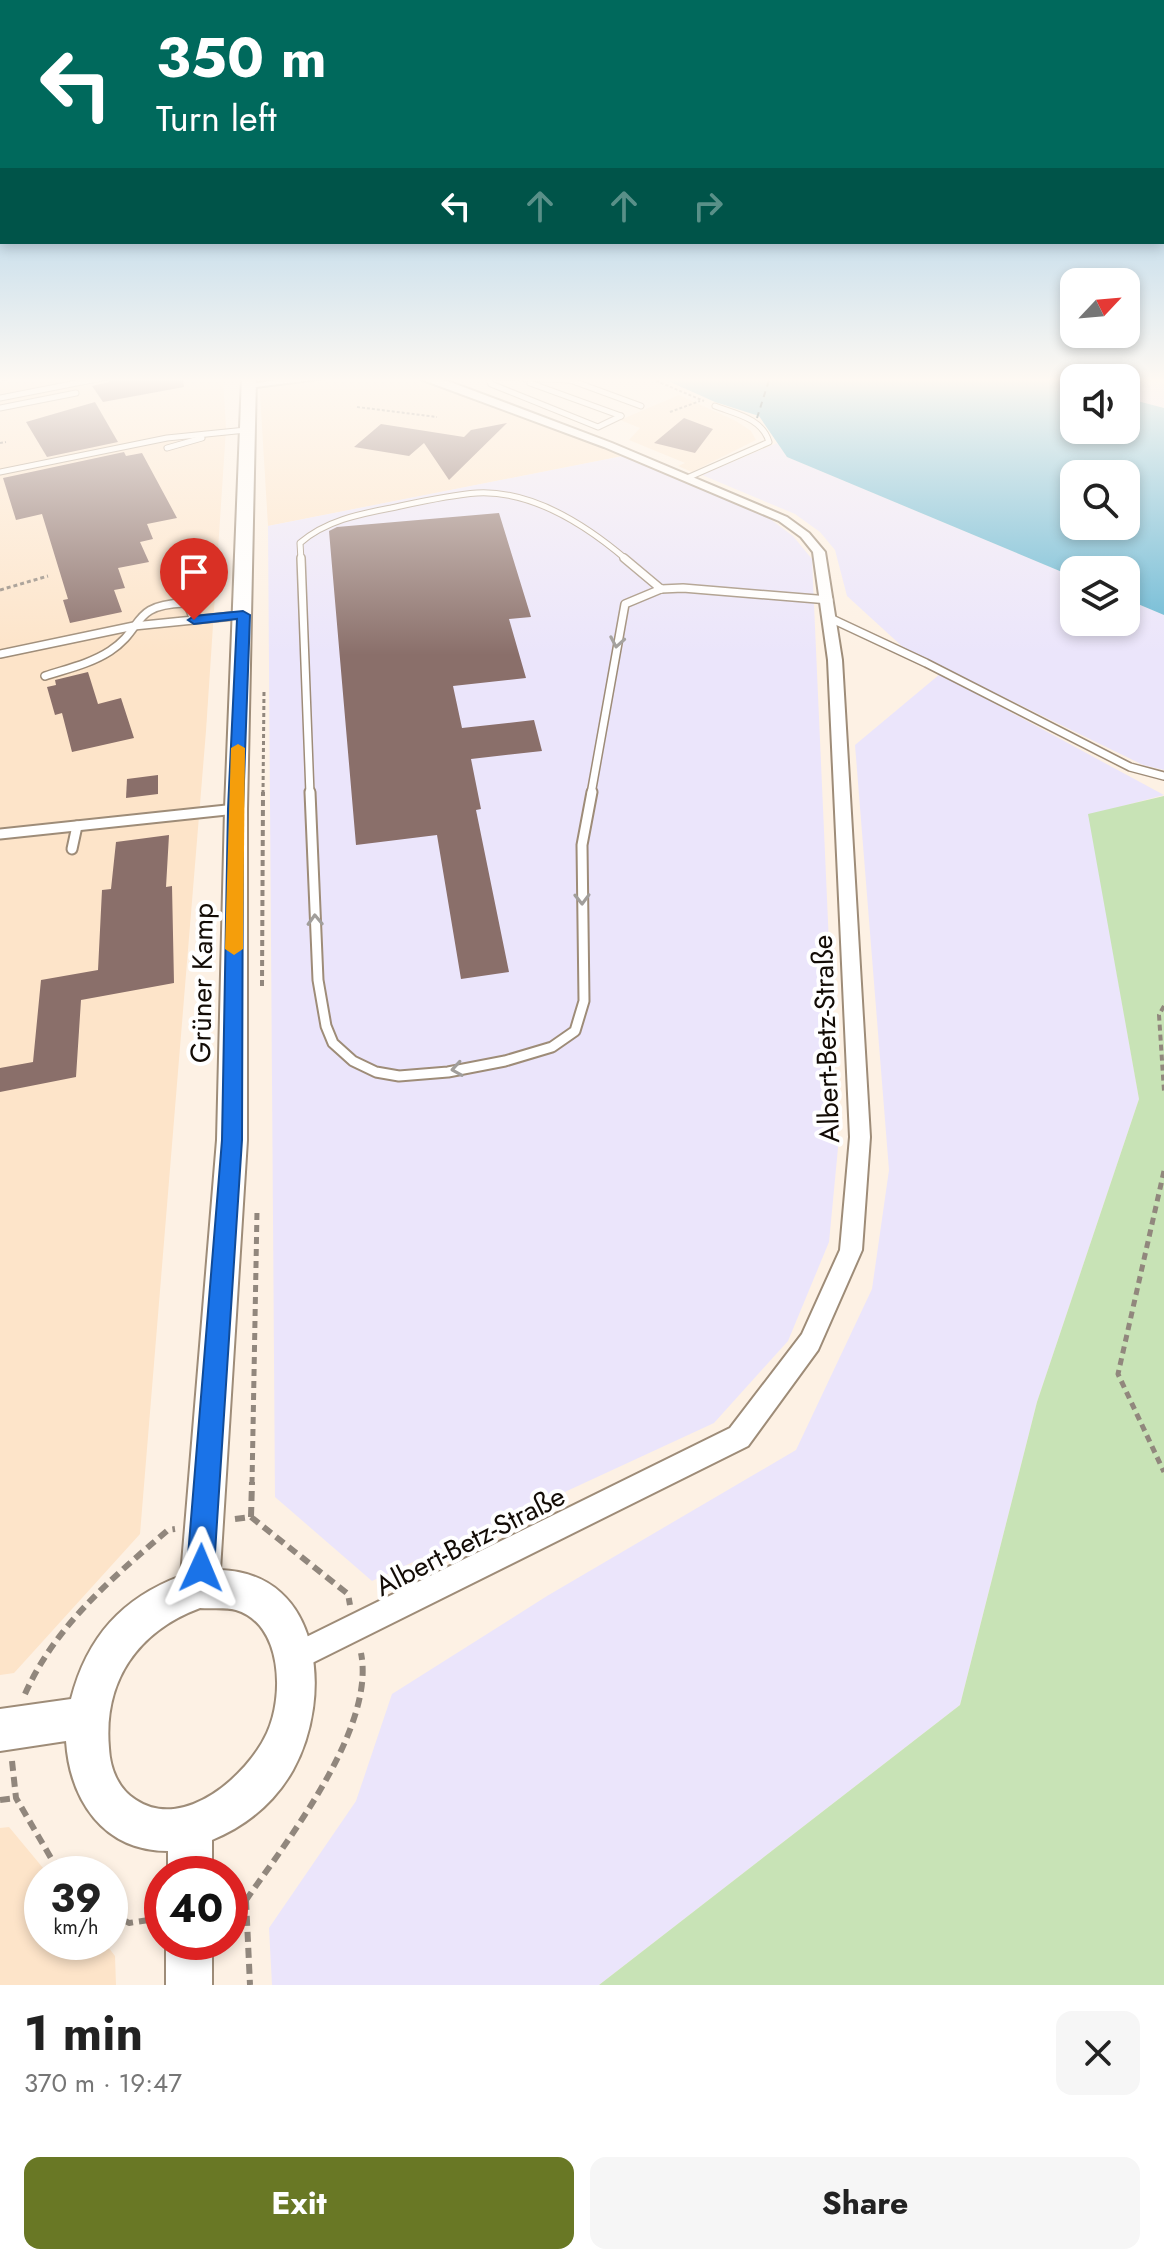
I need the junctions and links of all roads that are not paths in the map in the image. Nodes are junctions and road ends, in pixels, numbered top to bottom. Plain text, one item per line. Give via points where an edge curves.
1 (245, 470) edge
2 (666, 470) edge
3 (706, 470) edge
4 (687, 478) junction
5 (661, 589) junction
6 (830, 609) junction
7 (243, 615) junction
8 (194, 620) junction
9 (134, 626) junction
10 (0, 654) edge
11 (45, 676) dead end
12 (1164, 776) edge
13 (236, 809) junction
14 (77, 826) junction
15 (0, 834) edge
16 (72, 849) dead end
17 (200, 1589) junction
18 (296, 1657) junction
19 (86, 1717) junction
20 (0, 1730) edge
21 (190, 1828) junction
22 (190, 1856) edge
23 (189, 1960) edge
24 (189, 1985) edge

1 - 7 street, Grüner Kamp
2 - 4 street, Albert-Betz-Straße
3 - 4 lane
4 - 6 street, Albert-Betz-Straße via 783,519 805,535 819,552
5 -> 5 lane via 625,604 621,621 582,845 580,1023 569,1038 543,1051 484,1064 412,1076 382,1074 355,1063 327,1031 318,980 300,543 313,530 353,516 496,492 570,521 615,548
5 - 6 lane
6 - 12 lane via 1077,741 1130,767
6 - 18 street, Albert-Betz-Straße via 860,1137 851,1250 810,1342 739,1437
7 - 8 lane
7 - 13 street, Grüner Kamp
8 - 9 lane
8 - 9 lane via 188,605 178,602 144,610
9 - 10 lane
9 - 11 lane via 110,651
13 - 14 lane
13 - 17 street, Grüner Kamp via 232,1140
14 - 15 lane
14 - 16 lane
17 - 18 street via 237,1591 267,1607 285,1629
17 - 19 street via 145,1614 114,1648 96,1681
18 - 21 street via 296,1704 284,1744 260,1782 228,1811
19 - 20 street
19 - 21 street via 86,1756 98,1790 120,1816 152,1829
21 - 22 street
23 - 24 street

